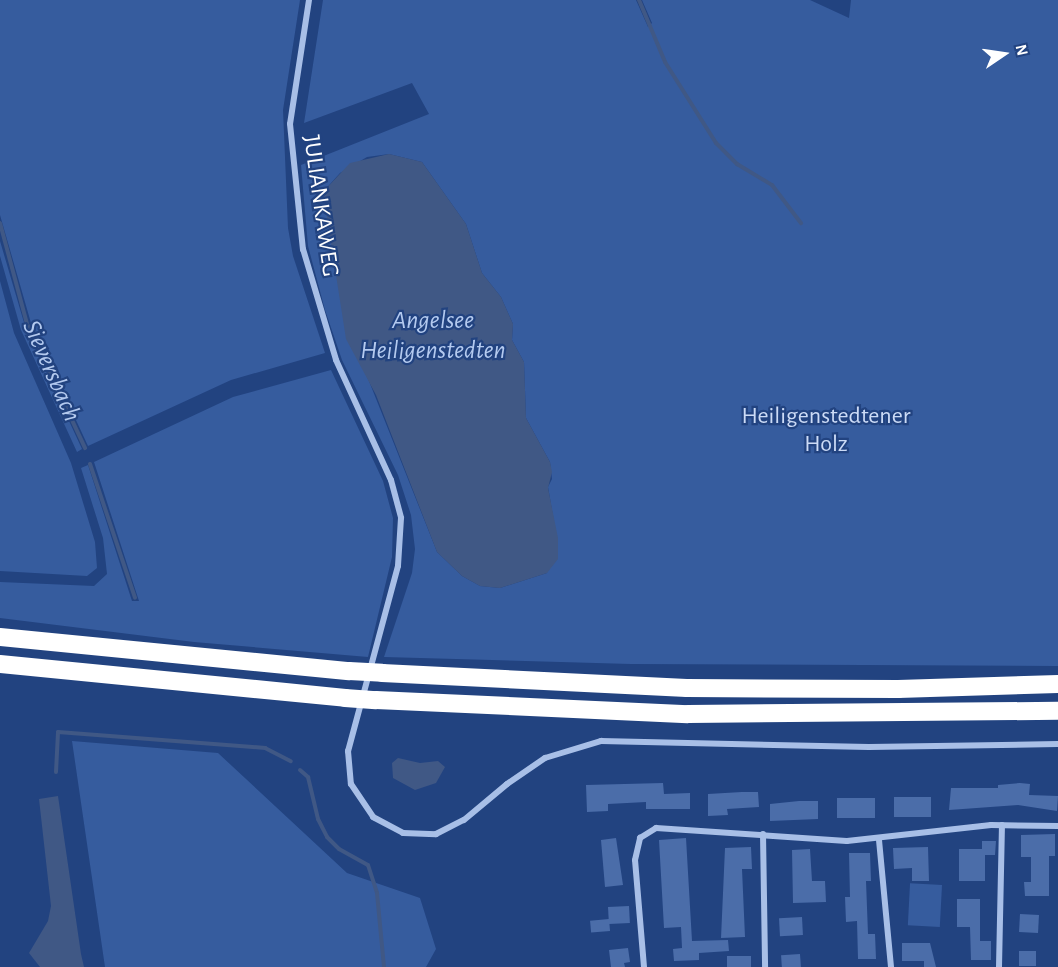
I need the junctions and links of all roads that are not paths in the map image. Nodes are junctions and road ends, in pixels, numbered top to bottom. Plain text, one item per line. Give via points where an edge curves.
1 (309, 0) edge
2 (0, 637) edge
3 (0, 664) edge
4 (1058, 684) edge
5 (1058, 711) edge
6 (1058, 744) edge
7 (1002, 825) junction
8 (1058, 826) edge
9 (763, 834) junction
10 (879, 840) junction
11 (644, 967) edge
12 (765, 967) edge
13 (891, 967) edge
14 (999, 967) edge

1 - 6 street, JULIANKAWEG via 290,124 303,249 336,360 391,480 400,518 398,566 348,751 351,784 365,809 393,830 422,836 459,823 545,758 601,741 891,747
2 - 4 highway, bridge via 349,671 687,688 898,689
3 - 5 highway, bridge via 345,698 688,714
7 - 8 street
7 - 10 street
7 - 14 street
9 - 10 street via 847,842
9 - 11 street via 665,826 640,838 634,869
9 - 12 street
10 - 13 street

